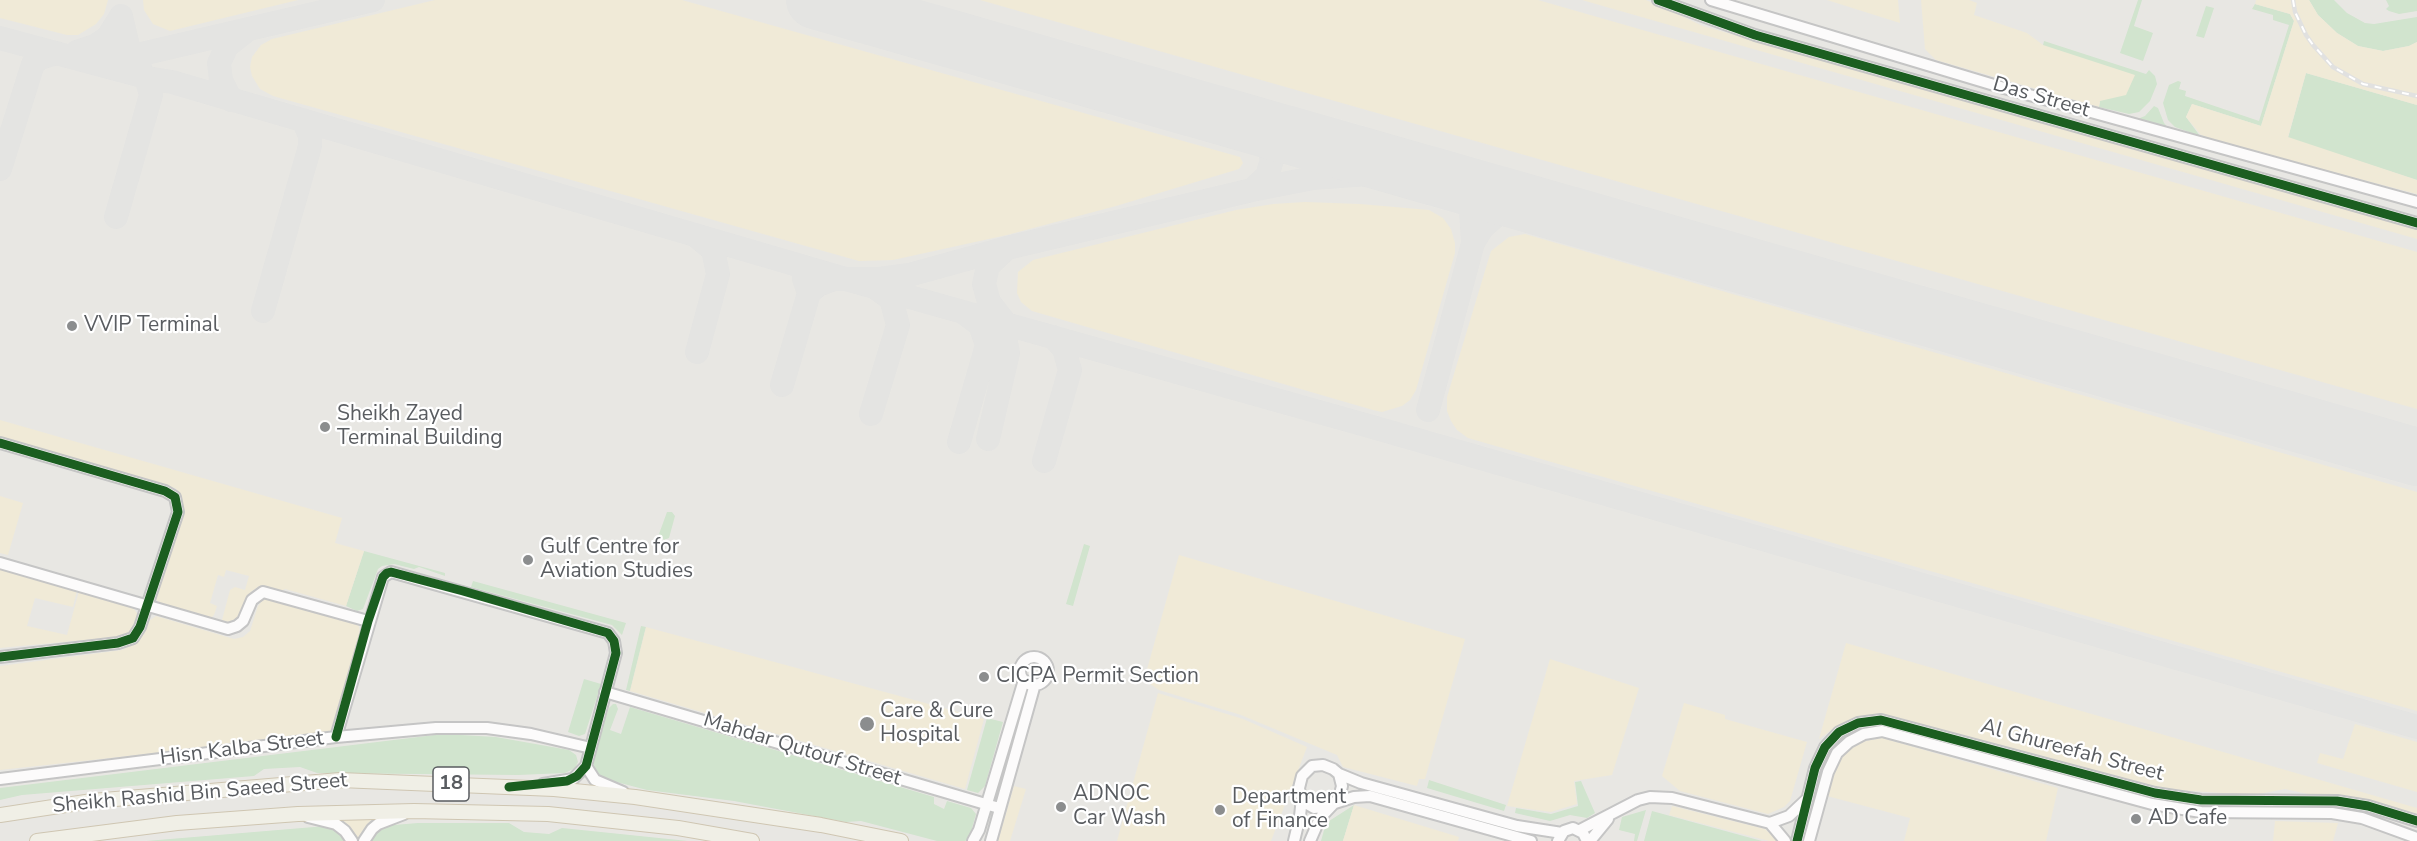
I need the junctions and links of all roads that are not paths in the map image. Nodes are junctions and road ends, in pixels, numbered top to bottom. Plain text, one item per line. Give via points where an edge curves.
1 (1658, 0) edge
2 (1711, 0) edge
3 (2417, 202) edge
4 (2417, 224) edge
5 (0, 443) edge
6 (0, 563) edge
7 (146, 605) junction
8 (369, 621) junction
9 (0, 657) edge
10 (1024, 680) junction
11 (1035, 684) junction
12 (605, 692) junction
13 (1012, 720) junction
14 (1023, 724) junction
15 (336, 737) junction
16 (591, 748) junction
17 (586, 766) junction
18 (1338, 774) junction
19 (0, 779) edge
20 (509, 787) junction
21 (636, 797) junction
22 (1302, 798) junction
23 (1808, 798) junction
24 (1333, 804) junction
25 (987, 805) junction
26 (999, 808) junction
27 (414, 811) junction
28 (298, 814) junction
29 (0, 815) edge
30 (1610, 816) junction
31 (2417, 821) edge
32 (1770, 823) junction
33 (1580, 830) junction
34 (1560, 837) edge
35 (2417, 838) edge
36 (38, 841) edge
37 (352, 841) edge
38 (364, 841) edge
39 (752, 841) edge
40 (901, 841) edge
41 (973, 841) edge
42 (991, 841) edge
43 (1294, 841) edge
44 (1310, 841) edge
45 (1531, 841) edge
46 (1589, 841) edge
47 (1785, 841) edge
48 (1797, 841) edge
49 (1809, 841) edge

1 - 4 street, Das Street via 1755,35
2 - 3 street, Das Street via 2004,88
5 - 7 street via 175,497 178,512
6 - 7 street
7 - 8 street via 228,629 243,621 252,600 263,592
7 - 9 street via 133,638
8 - 12 street via 383,577 391,572 608,633 616,653
8 - 15 street
10 - 11 street
10 - 11 street via 1020,669 1023,662 1040,658 1047,672
10 - 13 street
11 - 14 street
12 - 16 street
12 - 25 street, Mahdar Qutouf Street
13 - 14 street
13 - 25 street
14 - 26 street
15 - 16 street, Hisn Kalba Street via 436,728 487,728
15 - 19 street, Hisn Kalba Street
16 - 17 street
17 - 20 street via 567,782
17 - 21 street via 599,783
18 - 22 street via 1323,765 1312,766 1299,782
18 - 24 street via 1342,786
18 - 34 street
20 - 21 main road, Sheikh Rashid Bin Saeed Street / 18
20 - 29 main road, Sheikh Rashid Bin Saeed Street / 18 via 340,780 93,801
21 - 40 main road, Sheikh Rashid Bin Saeed Street / 18 via 799,821
22 - 24 street via 1314,807
22 - 43 street
23 - 31 street, Al Ghureefah Street via 1815,768 1825,747 1839,732 1858,723 1881,720 2155,793 2201,800 2337,801
23 - 32 street via 1794,812
23 - 48 street, Al Ghureefah Street
24 - 44 street via 1316,824
24 - 45 street via 1370,796
25 - 26 street, Mahdar Qutouf Street
25 - 41 street
26 - 42 street
27 - 28 main road, Sheikh Rashid Bin Saeed Street / 18
27 - 38 street via 378,824
27 - 39 main road, Sheikh Rashid Bin Saeed Street / 18 via 548,814 678,828
28 - 36 main road, Sheikh Rashid Bin Saeed Street / 18 via 177,823
28 - 37 street via 336,824
30 - 32 street via 1638,800 1661,797
30 - 33 street
30 - 46 street
32 - 47 street
33 - 34 street via 1570,829
33 - 46 street
35 - 49 street, Al Ghureefah Street via 2362,818 2332,813 2201,812 2152,804 1882,731 1864,734 1837,753

